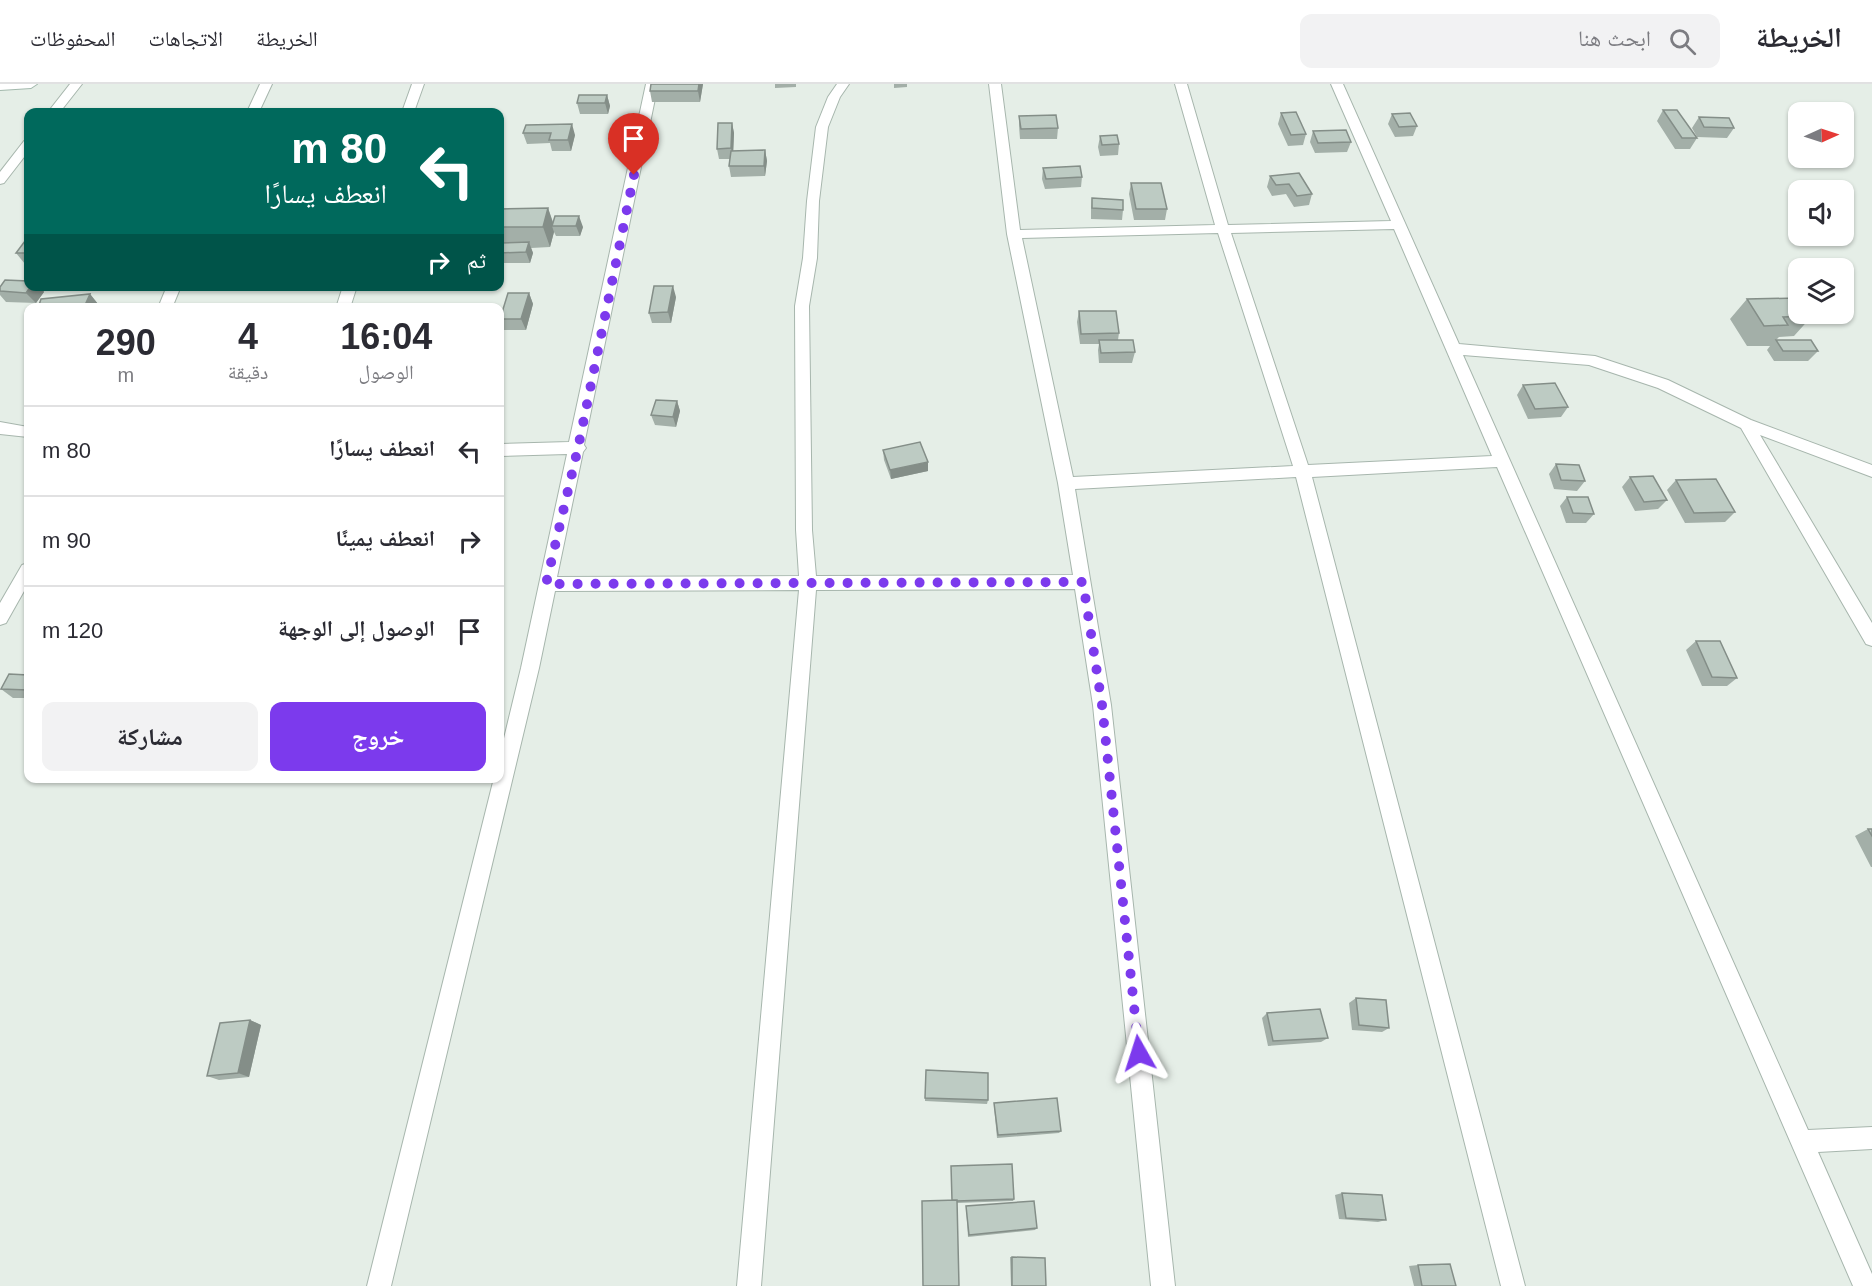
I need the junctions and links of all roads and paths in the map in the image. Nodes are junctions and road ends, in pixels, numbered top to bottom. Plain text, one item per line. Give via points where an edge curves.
1 (31, 84) edge
2 (76, 84) edge
3 (266, 84) edge
4 (418, 84) edge
5 (652, 84) edge
6 (843, 84) edge
7 (995, 84) edge
8 (1181, 84) edge
9 (1336, 84) edge
10 (0, 86) edge
11 (57, 108) edge
12 (255, 108) edge
13 (409, 108) edge
14 (24, 149) edge
15 (0, 180) edge
16 (1399, 225) junction
17 (1223, 229) junction
18 (1014, 234) junction
19 (1454, 349) junction
20 (1746, 424) junction
21 (0, 428) edge
22 (24, 431) edge
23 (578, 448) junction
24 (504, 450) edge
25 (1504, 461) junction
26 (1302, 470) junction
27 (1872, 471) edge
28 (1066, 483) junction
29 (24, 577) edge
30 (808, 582) junction
31 (1083, 582) junction
32 (546, 584) junction
33 (0, 618) edge
34 (1872, 639) edge
35 (504, 774) edge
36 (502, 783) edge
37 (1872, 1138) edge
38 (1802, 1142) junction
39 (379, 1286) edge
40 (749, 1286) edge
41 (1163, 1286) edge
42 (1513, 1286) edge
43 (1865, 1286) edge

1 - 10 street
2 - 11 street
3 - 12 street
4 - 13 street
5 - 23 street
6 - 30 street via 822,127 802,306
7 - 18 street
8 - 17 street
9 - 16 street
14 - 15 street
16 - 17 street
16 - 19 street
17 - 18 street
17 - 26 street
18 - 28 street
19 - 20 street via 1590,360 1663,384
19 - 25 street
20 - 27 street
20 - 34 street
21 - 22 street
23 - 24 street
23 - 32 street
25 - 26 street
25 - 38 street
26 - 28 street
26 - 42 street
28 - 31 street
29 - 33 street
30 - 31 street
30 - 32 street
30 - 40 street
31 - 41 street via 1104,716
32 - 35 street
36 - 39 street
37 - 38 street
38 - 43 street

